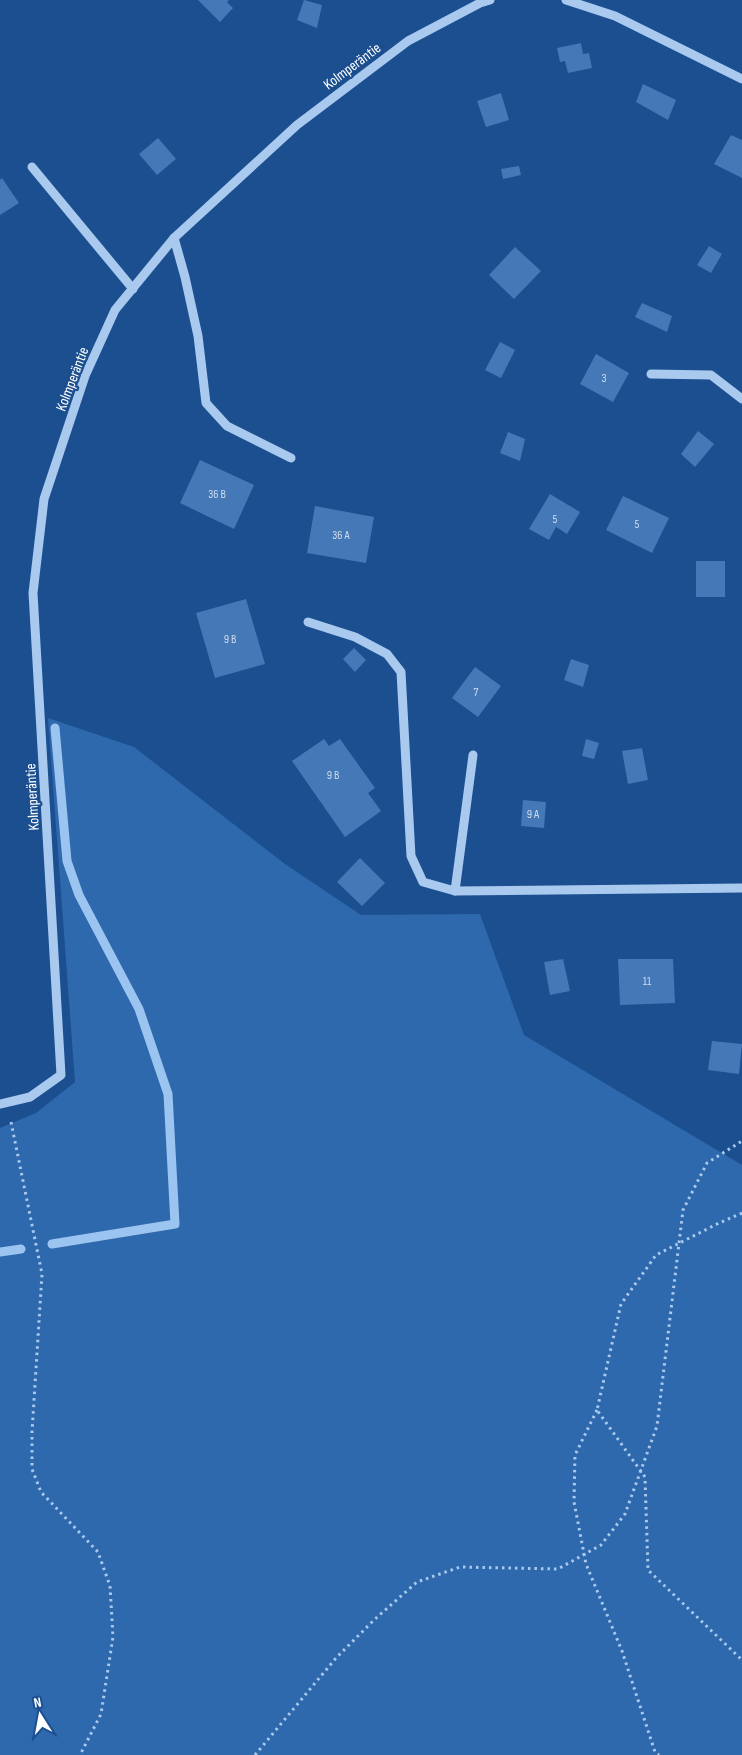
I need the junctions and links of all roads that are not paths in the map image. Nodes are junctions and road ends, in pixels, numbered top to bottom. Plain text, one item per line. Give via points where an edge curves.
1 (490, 0) edge
2 (566, 0) edge
3 (742, 79) edge
4 (32, 167) dead end
5 (174, 238) junction
6 (133, 289) junction
7 (651, 374) dead end
8 (742, 399) edge
9 (291, 458) dead end
10 (308, 622) dead end
11 (473, 755) dead end
12 (742, 888) edge
13 (455, 890) junction
14 (3, 1103) edge

1 - 5 street, Kolmperäntie via 408,41 297,124
2 - 3 street via 615,16
4 - 6 street
5 - 6 street, Kolmperäntie
5 - 9 street via 198,336 206,403 227,426
6 - 14 street, Kolmperäntie via 115,310 85,376 44,499 33,593 61,1075 30,1097
7 - 8 street via 711,375
10 - 13 street via 355,637 387,654 401,672 411,856 423,882
11 - 13 street
12 - 13 street

